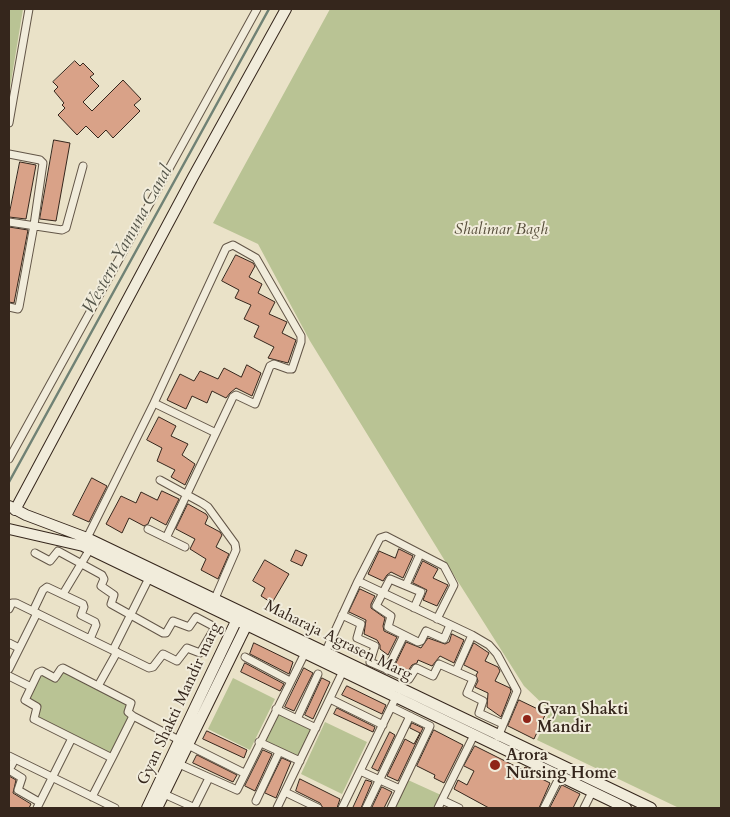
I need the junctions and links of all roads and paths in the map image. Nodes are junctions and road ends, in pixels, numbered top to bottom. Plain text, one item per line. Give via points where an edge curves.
1 (29, 9) edge
2 (257, 9) edge
3 (286, 9) edge
4 (9, 123) edge
5 (9, 154) edge
6 (83, 166) dead end
7 (9, 222) edge
8 (34, 225) junction
9 (9, 307) edge
10 (154, 403) junction
11 (216, 434) junction
12 (9, 459) edge
13 (160, 480) dead end
14 (186, 494) junction
15 (11, 508) edge
16 (9, 529) edge
17 (148, 529) dead end
18 (87, 538) junction
19 (166, 538) junction
20 (185, 547) dead end
21 (90, 549) junction
22 (35, 553) dead end
23 (420, 554) junction
24 (81, 564) junction
25 (149, 578) junction
26 (358, 581) junction
27 (406, 585) junction
28 (382, 593) junction
29 (63, 594) junction
30 (212, 603) junction
31 (414, 608) junction
32 (9, 609) edge
33 (35, 612) junction
34 (131, 615) junction
35 (342, 615) junction
36 (239, 616) junction
37 (437, 619) junction
38 (248, 621) junction
39 (450, 625) junction
40 (404, 635) junction
41 (472, 635) junction
42 (90, 639) junction
43 (9, 643) edge
44 (19, 648) junction
45 (115, 651) junction
46 (305, 653) junction
47 (323, 656) junction
48 (245, 657) dead end
49 (346, 667) junction
50 (9, 669) edge
51 (388, 670) junction
52 (456, 671) junction
53 (318, 674) dead end
54 (9, 676) edge
55 (290, 681) junction
56 (98, 686) junction
57 (31, 687) junction
58 (396, 697) junction
59 (330, 699) junction
60 (391, 707) junction
61 (276, 709) junction
62 (133, 716) junction
63 (410, 716) junction
64 (297, 719) junction
65 (383, 724) junction
66 (503, 724) junction
67 (316, 728) junction
68 (474, 735) junction
69 (72, 738) junction
70 (497, 740) junction
71 (260, 742) junction
72 (184, 743) junction
73 (279, 752) junction
74 (12, 758) edge
75 (112, 758) junction
76 (300, 761) junction
77 (179, 764) junction
78 (360, 771) junction
79 (244, 773) junction
80 (560, 776) junction
81 (52, 777) junction
82 (208, 778) junction
83 (380, 780) junction
84 (400, 789) junction
85 (285, 792) junction
86 (592, 792) junction
87 (164, 794) junction
88 (92, 797) junction
89 (442, 800) junction
90 (256, 801) dead end
91 (38, 805) edge
92 (115, 808) edge
93 (147, 808) edge
94 (157, 808) edge
95 (194, 808) edge
96 (277, 808) edge
97 (318, 808) edge
98 (342, 808) edge
99 (366, 808) edge
100 (390, 808) edge
101 (438, 808) edge
102 (459, 808) edge
103 (544, 808) edge
104 (584, 808) edge
105 (626, 808) edge
106 (652, 808) edge

1 - 4 street
2 - 12 street
3 - 15 street
5 - 8 street via 40,160 43,164
6 - 8 street via 66,228
7 - 8 street
8 - 9 street via 19,307
10 - 11 street
10 - 11 street via 226,248 233,245 256,258 302,340 293,368 271,364 256,402 252,404 234,396
10 - 18 street
11 - 14 street
13 - 14 street
14 - 19 street
14 - 30 street via 208,507 235,544 236,550
15 - 18 street, Maharaja Agrasen Marg
16 - 21 street, Maharaja Agrasen Marg
17 - 19 street
18 - 30 street, Maharaja Agrasen Marg
19 - 20 street
21 - 24 street
21 - 25 street, Maharaja Agrasen Marg
22 - 24 street via 50,561 58,551
23 - 26 street via 386,536 382,537
23 - 27 street
23 - 37 street via 444,566 454,584
24 - 29 street
24 - 34 street via 103,576 101,586 114,595 111,604
25 - 30 street, Maharaja Agrasen Marg
25 - 34 street
26 - 28 street
26 - 35 street
27 - 28 street via 389,579
27 - 31 street via 421,593
28 - 31 street
28 - 40 street via 376,607 391,616 388,627
29 - 33 street via 45,588
29 - 42 street via 83,604 81,615 96,623
30 - 36 street, Maharaja Agrasen Marg
31 - 37 street
32 - 33 street via 14,602
33 - 42 street
33 - 44 street
34 - 45 street
34 - 45 street via 163,633 173,621 188,628 196,617 214,629 200,654 187,648 177,661 163,654 151,668
35 - 47 street
35 - 51 street via 362,624 357,638 375,646 369,661
36 - 38 street, Maharaja Agrasen Marg
36 - 72 street, Gyan Shakti Mandir marg
37 - 39 street
38 - 46 street, Maharaja Agrasen Marg
38 - 47 street, Maharaja Agrasen Marg
38 - 72 street, Gyan Shakti Mandir marg
39 - 40 street via 443,639 427,631 419,642
39 - 41 street
40 - 51 street
41 - 52 street
41 - 66 street via 493,649 516,688 517,695
42 - 45 street
43 - 44 street
44 - 50 street
45 - 56 street
46 - 47 street, Maharaja Agrasen Marg
46 - 55 street
47 - 49 street, Maharaja Agrasen Marg
48 - 55 street
49 - 58 street, Maharaja Agrasen Marg
49 - 59 street
49 - 70 street, Maharaja Agrasen Marg
51 - 52 street via 409,679 416,668 434,675 438,664
52 - 66 street via 473,679 467,693 483,701 479,713
53 - 64 street
54 - 57 street
55 - 61 street
56 - 57 street via 62,668 55,678 39,672
56 - 62 street via 130,702 128,712
57 - 69 street via 25,700 37,707 34,719
58 - 60 street
58 - 68 street, Maharaja Agrasen Marg
59 - 65 street
59 - 67 street
60 - 63 street
60 - 65 street
61 - 64 street
61 - 71 street
62 - 72 street
62 - 75 street
63 - 83 street
63 - 84 street via 430,726
64 - 67 street
65 - 78 street
66 - 70 street
67 - 76 street
68 - 70 street, Maharaja Agrasen Marg
68 - 89 street
69 - 75 street
69 - 81 street
70 - 80 street, Maharaja Agrasen Marg
70 - 106 street, Maharaja Agrasen Marg
71 - 73 street
71 - 79 street
72 - 77 street, Gyan Shakti Mandir marg
72 - 79 street
72 - 93 street, Gyan Shakti Mandir marg
73 - 76 street
73 - 90 street
74 - 81 street
74 - 91 street via 9,770 22,778 18,790
75 - 88 street
76 - 85 street
77 - 82 street
77 - 87 street, Gyan Shakti Mandir marg
78 - 83 street
78 - 98 street
79 - 82 street via 236,790
80 - 86 street, Maharaja Agrasen Marg
80 - 103 street
81 - 88 street
81 - 91 street
82 - 95 street
83 - 84 street
83 - 99 street
84 - 100 street
85 - 96 street
85 - 97 street
86 - 104 street
86 - 105 street, Maharaja Agrasen Marg
87 - 94 street, Gyan Shakti Mandir marg
87 - 95 street
88 - 92 street
89 - 101 street
89 - 102 street

